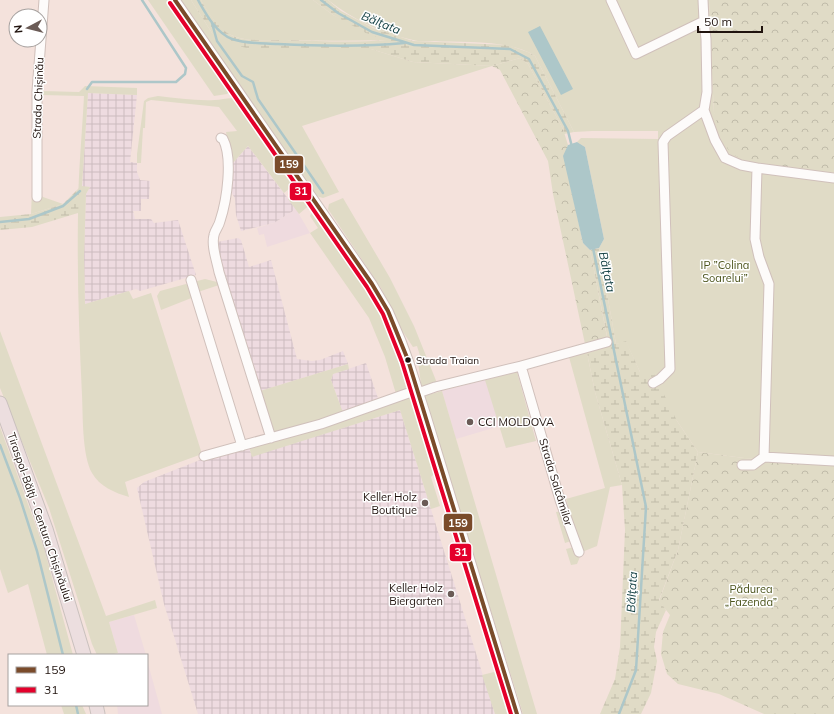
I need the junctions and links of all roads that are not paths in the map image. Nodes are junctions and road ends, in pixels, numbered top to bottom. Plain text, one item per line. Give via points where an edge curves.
1 (44, 0) edge
2 (175, 0) edge
3 (612, 0) edge
4 (703, 0) edge
5 (704, 21) junction
6 (704, 110) junction
7 (221, 138) dead end
8 (757, 168) junction
9 (834, 178) edge
10 (37, 197) dead end
11 (191, 280) dead end
12 (607, 342) dead end
13 (521, 366) junction
14 (653, 383) dead end
15 (418, 392) junction
16 (0, 403) edge
17 (271, 438) junction
18 (242, 446) junction
19 (204, 456) dead end
20 (764, 457) junction
21 (834, 461) edge
22 (742, 465) dead end
23 (579, 552) dead end
24 (84, 654) edge
25 (517, 714) edge

1 - 10 street, Strada Chișinău via 37,91
2 - 15 street via 372,284 388,311
3 - 5 street via 636,54
4 - 5 street
5 - 6 street via 707,92
6 - 8 street via 715,140 726,158 741,165
6 - 14 street via 667,136 663,142 670,368
7 - 17 street via 228,154 226,199 213,244 219,272
8 - 9 street
8 - 20 street via 755,239 769,284
11 - 18 street
12 - 13 street
13 - 15 street
13 - 23 street, Strada Salcâmilor via 560,500
15 - 17 street
15 - 25 street
16 - 24 highway, Tiraspol-Bălţi - Centura Chișinăului via 46,529
17 - 18 street
18 - 19 street
20 - 21 street
20 - 22 street via 753,464

